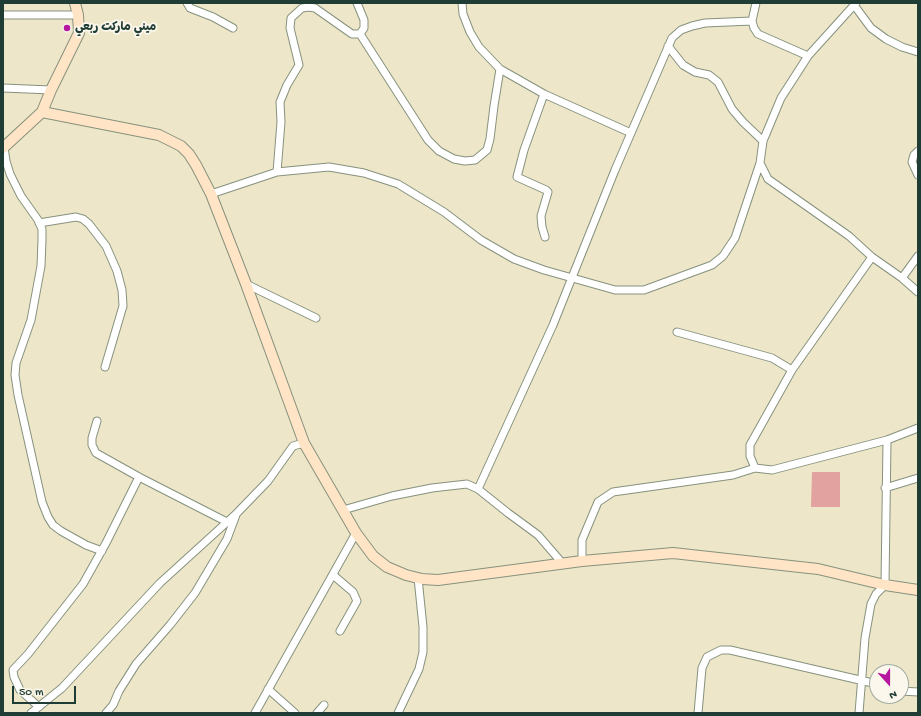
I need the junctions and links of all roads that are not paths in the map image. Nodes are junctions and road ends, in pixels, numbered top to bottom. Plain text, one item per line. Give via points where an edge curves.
1 (75, 3) edge
2 (187, 3) edge
3 (357, 3) edge
4 (462, 3) edge
5 (756, 3) edge
6 (855, 4) edge
7 (78, 14) junction
8 (3, 15) edge
9 (752, 21) junction
10 (233, 28) dead end
11 (360, 34) junction
12 (668, 46) junction
13 (918, 52) edge
14 (808, 56) junction
15 (500, 69) junction
16 (3, 88) edge
17 (51, 90) junction
18 (544, 94) junction
19 (42, 112) junction
20 (631, 133) junction
21 (763, 141) junction
22 (4, 148) edge
23 (918, 151) edge
24 (760, 163) junction
25 (278, 172) junction
26 (918, 174) edge
27 (211, 194) junction
28 (39, 223) junction
29 (545, 237) dead end
30 (918, 256) edge
31 (872, 257) junction
32 (572, 277) junction
33 (902, 278) junction
34 (246, 284) junction
35 (918, 292) edge
36 (316, 318) dead end
37 (677, 332) dead end
38 (105, 367) dead end
39 (792, 370) junction
40 (97, 421) dead end
41 (918, 428) edge
42 (887, 440) junction
43 (304, 443) junction
44 (755, 468) junction
45 (139, 477) junction
46 (918, 478) edge
47 (885, 488) junction
48 (478, 489) junction
49 (343, 510) junction
50 (237, 513) junction
51 (228, 522) junction
52 (356, 533) junction
53 (102, 551) junction
54 (582, 561) junction
55 (563, 564) junction
56 (333, 575) junction
57 (418, 578) junction
58 (885, 584) junction
59 (918, 590) edge
60 (340, 630) dead end
61 (861, 680) junction
62 (869, 682) edge
63 (268, 689) junction
64 (324, 705) dead end
65 (39, 707) junction
66 (31, 713) edge
67 (106, 713) edge
68 (256, 713) edge
69 (295, 713) edge
70 (317, 713) edge
71 (398, 713) edge
72 (698, 713) edge
73 (860, 713) edge

1 - 7 street
2 - 10 street via 190,8
3 - 11 street via 364,20 364,28
4 - 15 street via 463,14 473,37
5 - 9 street
6 - 13 street via 871,28 886,39
6 - 14 street
7 - 8 street
7 - 17 street via 79,33
9 - 12 street via 692,26 681,30
9 - 14 street via 758,34
11 - 15 street via 428,140 439,150 459,161 475,160 487,150
11 - 25 street via 352,34 315,8 302,8 291,18 290,28 299,65 280,102
12 - 20 street
12 - 21 street via 683,65 695,72 709,75 718,82 732,109
14 - 21 street via 781,98
15 - 18 street
16 - 17 street
17 - 19 street
18 - 20 street
18 - 29 street via 517,177 548,192 541,216
19 - 22 street
19 - 27 street via 170,139 189,154
20 - 32 street
21 - 24 street
22 - 28 street via 10,174
23 - 26 street via 912,162
24 - 31 street via 768,179 849,236
24 - 32 street via 734,238 723,256 712,266 644,290 615,290
25 - 27 street
25 - 32 street via 329,167 364,173 398,184 514,259
27 - 34 street
28 - 38 street via 76,217 83,219 90,224 106,246 118,271 123,306
28 - 53 street via 42,228 41,266 31,320 16,363 18,395 48,517 61,531
30 - 33 street
31 - 33 street
31 - 39 street
32 - 48 street via 553,325
33 - 35 street
34 - 36 street
34 - 43 street
37 - 39 street via 772,358
39 - 44 street via 750,445 750,456
40 - 45 street via 92,438 96,453
41 - 42 street
42 - 44 street via 772,470
42 - 47 street
43 - 49 street
43 - 50 street via 293,446 268,481
44 - 54 street via 733,475 613,492 598,502 582,540
45 - 51 street
45 - 53 street
46 - 47 street
47 - 58 street
48 - 49 street via 467,484 432,488
48 - 55 street via 538,535
49 - 52 street
50 - 51 street
50 - 67 street via 227,539 195,593 136,664
51 - 65 street via 160,583 62,688
52 - 56 street
52 - 57 street via 372,556 387,567 406,576
53 - 65 street via 83,584 13,670 20,690
54 - 55 street
54 - 58 street via 673,553 818,569
55 - 57 street via 438,580
56 - 60 street via 353,592 357,601
56 - 63 street
57 - 71 street via 424,652 419,669
58 - 59 street
58 - 61 street via 871,604
61 - 62 street
61 - 72 street via 721,650 707,657 702,668
61 - 73 street
63 - 68 street
63 - 69 street
64 - 70 street
65 - 66 street

